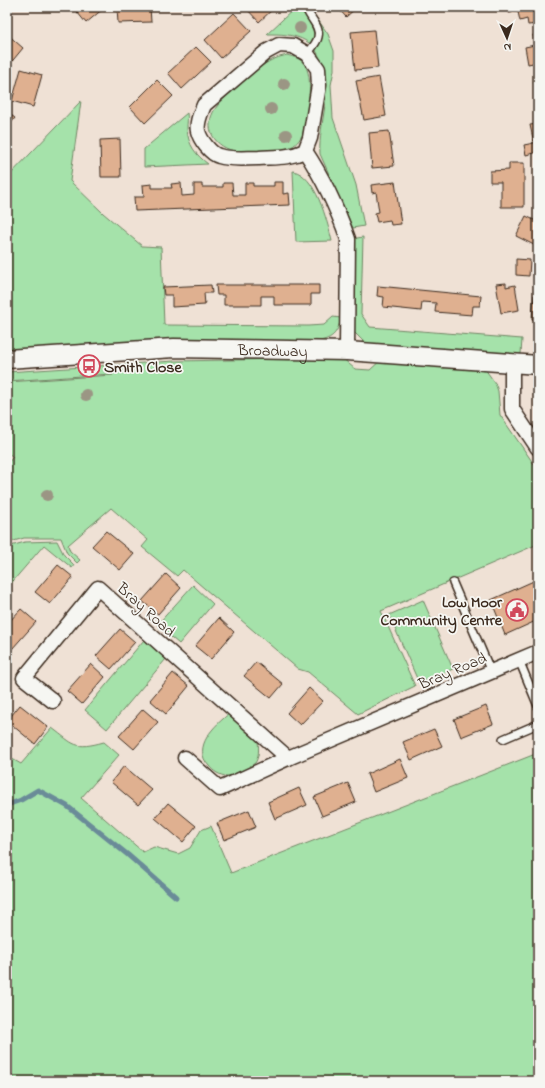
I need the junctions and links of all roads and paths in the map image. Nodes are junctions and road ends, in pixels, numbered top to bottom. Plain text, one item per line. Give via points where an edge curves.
1 (306, 7) edge
2 (307, 54) junction
3 (305, 151) junction
4 (347, 351) junction
5 (7, 359) edge
6 (512, 363) junction
7 (538, 365) edge
8 (538, 448) edge
9 (453, 583) dead end
10 (538, 652) edge
11 (519, 660) junction
12 (491, 672) junction
13 (53, 701) dead end
14 (538, 706) edge
15 (538, 724) edge
16 (503, 739) dead end
17 (185, 758) dead end
18 (288, 758) junction

1 - 2 lane via 318,30 318,38
2 - 3 street via 318,69 319,85 310,138
2 - 3 street via 293,46 279,45 266,52 204,105 199,117 198,132 207,148 218,156 234,159 284,157
3 - 4 street via 316,168 348,239
4 - 5 street, Broadway via 174,348
4 - 6 street, Broadway
6 - 7 street, Broadway
6 - 8 street via 512,409
9 - 12 lane
10 - 11 street, Bray Road
11 - 12 street, Bray Road
11 - 14 lane
12 - 18 street, Bray Road
13 - 18 street, Bray Road via 24,678 98,588
15 - 16 lane
17 - 18 street, Bray Road via 220,789

